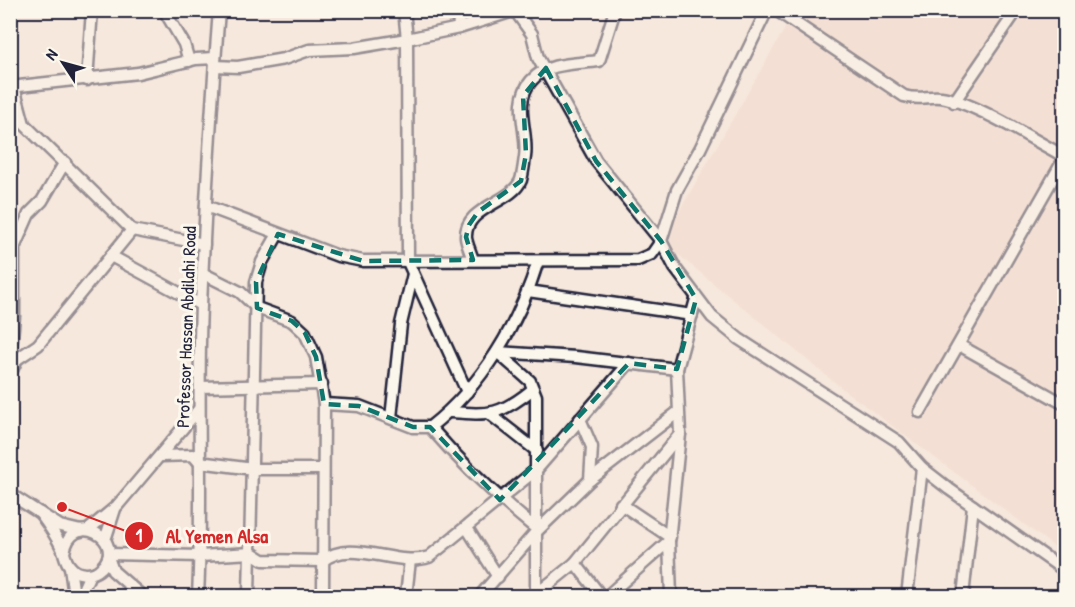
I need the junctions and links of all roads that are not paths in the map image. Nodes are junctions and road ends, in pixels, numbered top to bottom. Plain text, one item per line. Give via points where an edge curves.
1 (92, 10) edge
2 (164, 10) edge
3 (172, 10) edge
4 (219, 10) edge
5 (404, 10) edge
6 (458, 10) edge
7 (615, 10) edge
8 (767, 10) edge
9 (776, 10) edge
10 (1017, 10) edge
11 (517, 11) edge
12 (173, 25) junction
13 (459, 28) junction
14 (407, 39) junction
15 (189, 61) junction
16 (215, 62) junction
17 (546, 68) junction
18 (87, 80) junction
19 (12, 87) edge
20 (954, 102) junction
21 (1065, 158) edge
22 (65, 162) junction
23 (206, 206) junction
24 (132, 230) junction
25 (278, 234) junction
26 (661, 241) junction
27 (204, 243) junction
28 (111, 256) junction
29 (473, 260) junction
30 (538, 261) junction
31 (408, 262) junction
32 (204, 274) junction
33 (413, 274) junction
34 (528, 291) junction
35 (696, 299) junction
36 (201, 304) junction
37 (257, 308) junction
38 (692, 315) junction
39 (959, 345) junction
40 (496, 352) junction
41 (17, 359) junction
42 (629, 363) junction
43 (677, 369) junction
44 (10, 375) edge
45 (322, 384) junction
46 (200, 387) junction
47 (255, 387) junction
48 (533, 389) junction
49 (467, 392) junction
50 (324, 404) junction
51 (1065, 404) edge
52 (199, 409) junction
53 (449, 412) junction
54 (678, 412) junction
55 (920, 412) dead end
56 (491, 415) junction
57 (391, 418) junction
58 (580, 419) junction
59 (430, 427) junction
60 (680, 434) junction
61 (537, 451) junction
62 (161, 456) junction
63 (199, 462) junction
64 (922, 468) junction
65 (253, 469) junction
66 (323, 469) junction
67 (537, 469) junction
68 (590, 480) junction
69 (10, 494) edge
70 (501, 500) junction
71 (621, 504) junction
72 (117, 506) junction
73 (973, 506) junction
74 (40, 513) junction
75 (467, 528) junction
76 (84, 530) junction
77 (534, 530) junction
78 (669, 539) junction
79 (105, 540) junction
80 (64, 553) junction
81 (252, 553) junction
82 (108, 556) junction
83 (200, 556) junction
84 (410, 560) junction
85 (322, 561) junction
86 (575, 563) junction
87 (70, 567) junction
88 (1065, 570) edge
89 (92, 573) junction
90 (121, 577) junction
91 (498, 578) junction
92 (535, 596) edge
93 (74, 597) edge
94 (80, 597) edge
95 (142, 597) edge
96 (198, 597) edge
97 (249, 597) edge
98 (323, 597) edge
99 (406, 597) edge
100 (480, 597) edge
101 (601, 597) edge
102 (607, 597) edge
103 (671, 597) edge
104 (907, 597) edge
105 (963, 597) edge

1 - 18 street
2 - 12 street
3 - 12 street
4 - 16 street, Professor Hassan Abdilahi Road
5 - 14 street
6 - 13 street
7 - 17 street via 599,61
8 - 26 street via 677,190
9 - 20 street via 904,96 919,100 939,97
10 - 20 street
11 - 13 street
11 - 17 street
12 - 15 street
13 - 14 street
14 - 16 street via 354,48 309,50 238,67
14 - 31 street
15 - 16 street
15 - 18 street
16 - 23 street, Professor Hassan Abdilahi Road
17 - 26 street via 596,161
17 - 29 street via 532,79 523,96 526,154 520,181 506,196 478,212 469,225 466,237
18 - 19 street
19 - 22 street via 24,124
20 - 21 street
21 - 39 street
22 - 24 street
22 - 41 street via 42,201 29,214 14,248 11,351
23 - 25 street
23 - 27 street, Professor Hassan Abdilahi Road
24 - 27 street
24 - 28 street
25 - 31 street via 338,256
25 - 37 street via 256,282
26 - 30 street via 652,254 638,260
26 - 35 street
27 - 32 street, Professor Hassan Abdilahi Road
28 - 36 street
28 - 41 street via 38,345
29 - 30 street
29 - 31 street
30 - 34 street
31 - 33 street
32 - 36 street, Professor Hassan Abdilahi Road
32 - 37 street via 240,292
33 - 49 street
33 - 57 street via 401,324
34 - 38 street
34 - 40 street
35 - 38 street
35 - 64 street via 739,339 898,442
36 - 46 street, Professor Hassan Abdilahi Road
37 - 45 street via 292,321 305,333
37 - 47 street
38 - 43 street
39 - 51 street
39 - 55 street
40 - 42 street
40 - 48 street via 530,381
40 - 49 street
41 - 44 street
42 - 43 street
42 - 58 street
43 - 54 street
45 - 47 street
45 - 50 street
46 - 47 street
46 - 52 street, Professor Hassan Abdilahi Road
47 - 65 street
48 - 56 street
48 - 61 street
49 - 53 street
50 - 57 street via 359,406
50 - 66 street
52 - 62 street
52 - 63 street, Professor Hassan Abdilahi Road
53 - 56 street
53 - 59 street
54 - 60 street
54 - 68 street
56 - 61 street
57 - 59 street via 413,427
58 - 67 street
58 - 68 street via 592,447
59 - 70 street
60 - 71 street
60 - 78 street
61 - 67 street
62 - 63 street via 193,454
62 - 72 street
63 - 65 street
63 - 83 street, Professor Hassan Abdilahi Road
64 - 73 street
64 - 104 street
65 - 66 street
65 - 81 street
66 - 85 street
67 - 70 street
67 - 77 street
68 - 77 street
69 - 74 street
70 - 75 street
70 - 77 street
71 - 78 street
71 - 86 street
72 - 76 street
72 - 79 street
73 - 88 street
73 - 105 street
74 - 76 street via 60,526
74 - 80 street
75 - 84 street via 429,557
75 - 91 street
76 - 79 street via 95,531
76 - 80 street via 69,538
77 - 91 street
77 - 92 street
78 - 102 street
78 - 103 street
79 - 82 street
80 - 87 street
81 - 83 street
81 - 85 street via 263,560
81 - 97 street
82 - 83 street
82 - 89 street via 103,567
82 - 90 street via 113,571
83 - 96 street, Professor Hassan Abdilahi Road
84 - 85 street via 376,553 331,554
84 - 99 street
85 - 98 street
86 - 92 street
86 - 101 street
87 - 89 street via 82,574
87 - 93 street
89 - 90 street
89 - 94 street
90 - 95 street
91 - 100 street

